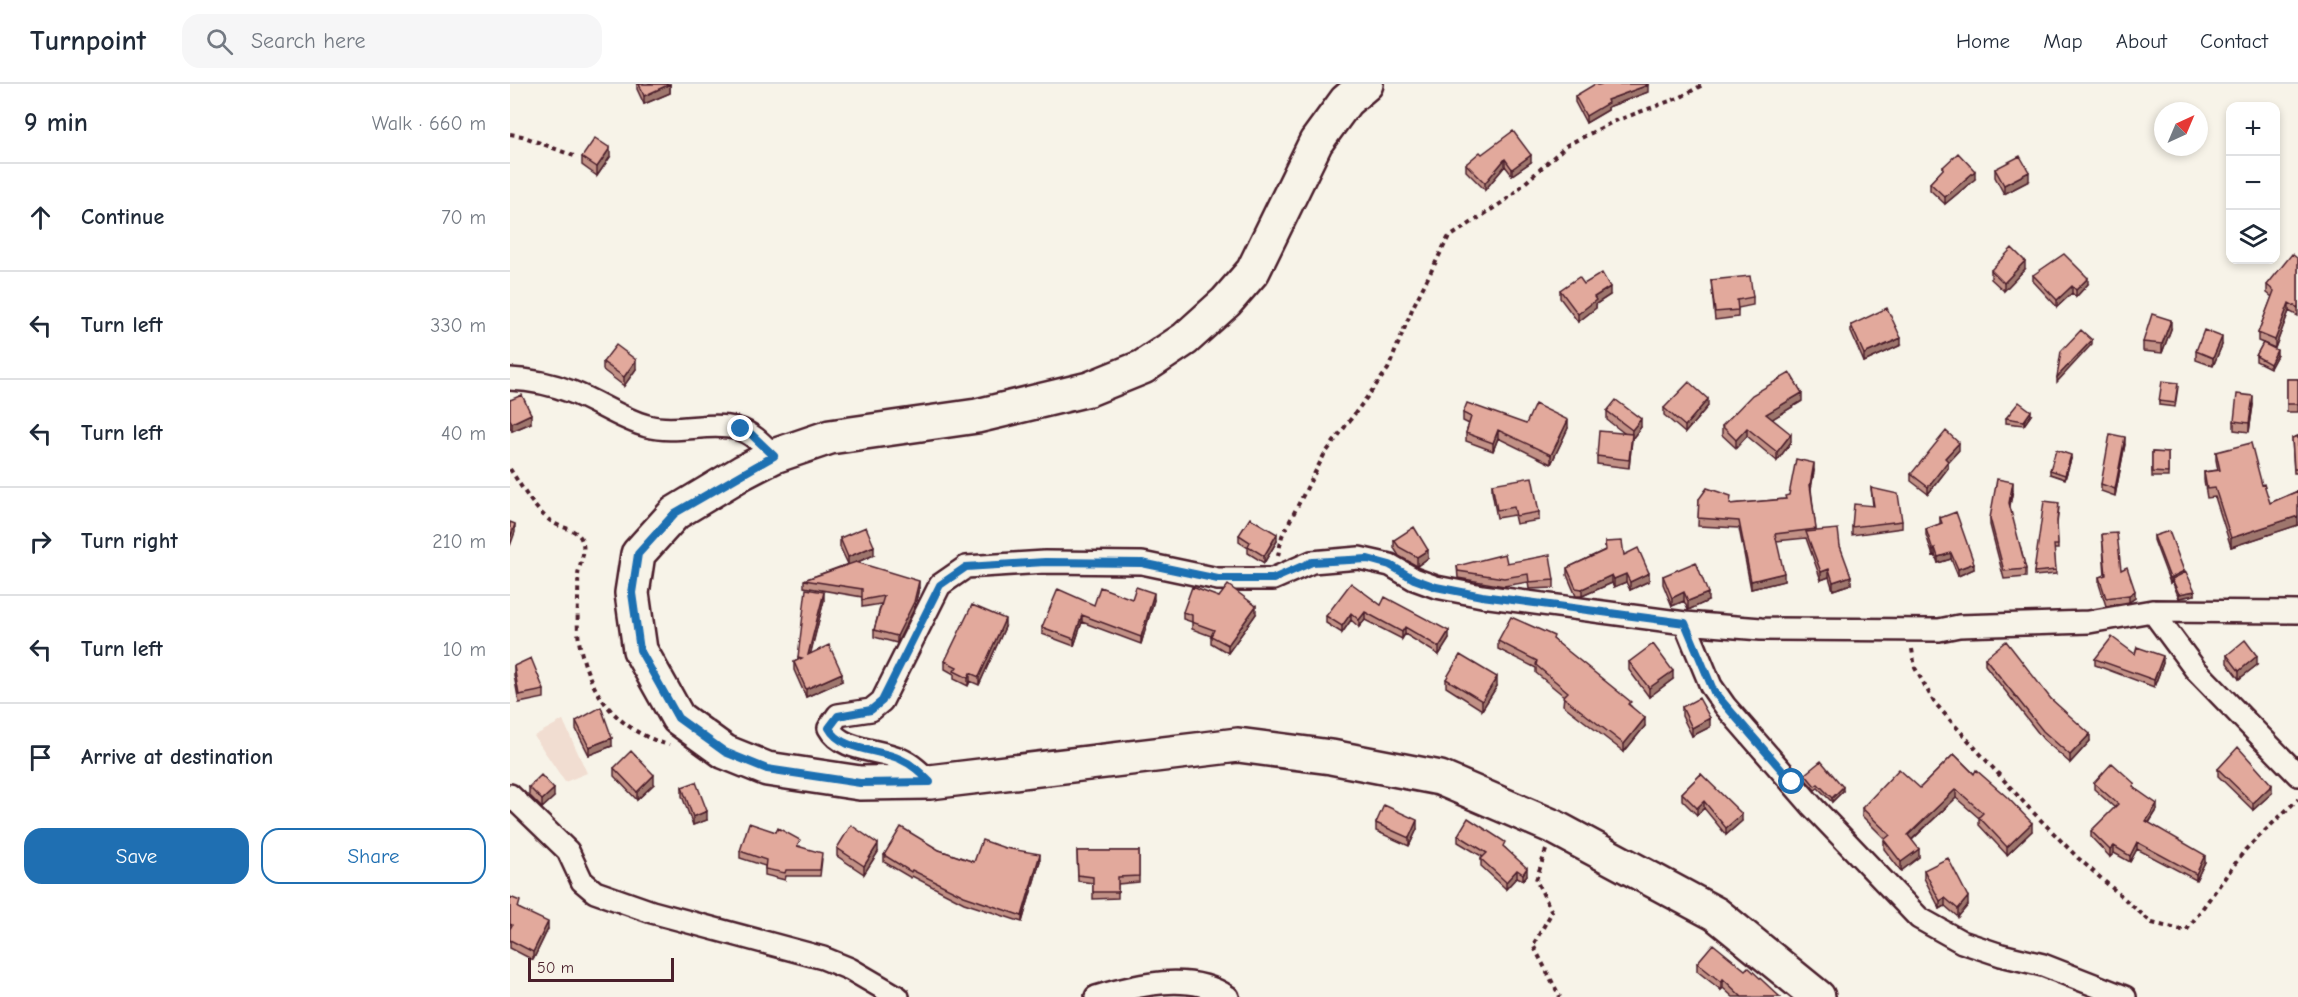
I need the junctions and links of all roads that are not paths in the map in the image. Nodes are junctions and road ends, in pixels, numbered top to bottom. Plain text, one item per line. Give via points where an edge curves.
1 (1366, 84) edge
2 (510, 379) edge
3 (774, 456) junction
4 (2152, 611) junction
5 (2298, 612) edge
6 (1685, 623) junction
7 (2298, 775) edge
8 (930, 782) junction
9 (510, 795) edge
10 (898, 997) edge
11 (1096, 997) edge
12 (1228, 997) edge
13 (1818, 997) edge
14 (2125, 997) edge

1 - 3 main road via 1346,101 1316,142 1253,271 1185,339 1143,367 1089,389 977,416 830,436
2 - 3 street via 536,381 573,393 649,427 722,425 741,429
3 - 8 main road via 675,513 638,554 632,593 640,650 678,718 725,752 767,769 860,783
4 - 5 street
4 - 6 street via 2089,622 1939,630 1761,629
4 - 7 street via 2195,669
6 - 8 street via 1436,587 1368,559 1312,562 1273,579 1218,579 1142,563 1045,562 966,567 940,585 882,701 871,710 838,716 829,728 833,735 860,748 899,758
6 - 14 street via 1711,686 1725,706 1812,806 1919,918 1956,940 2043,964
8 - 13 main road via 1238,745 1440,777 1554,827 1716,914
9 - 10 street via 567,851 582,881 595,892 652,912 823,958
11 - 12 street via 1159,983 1194,984

